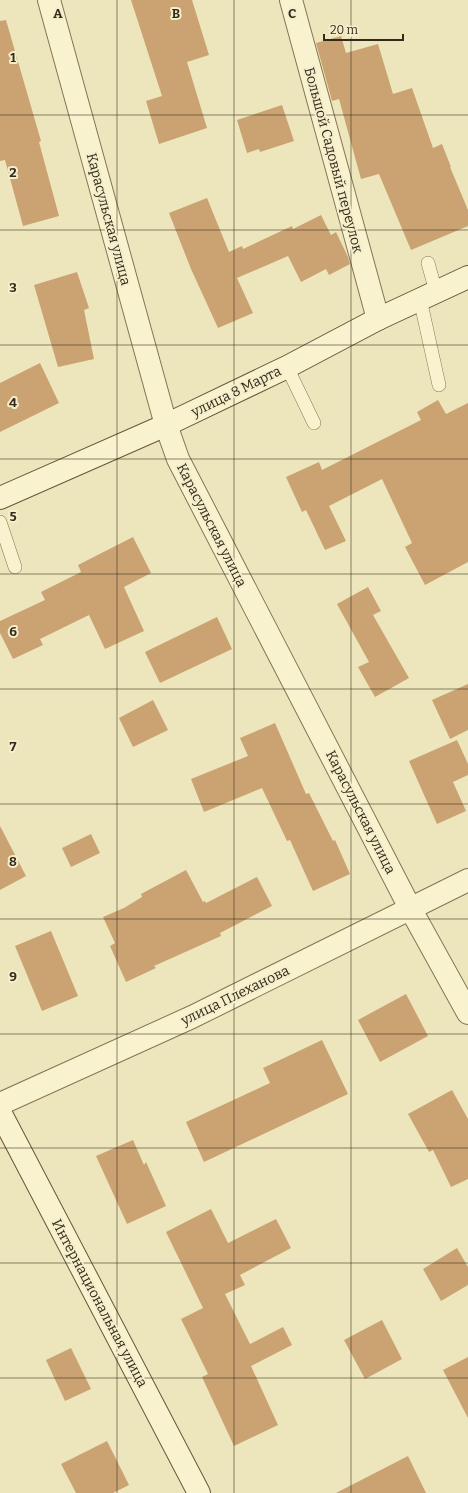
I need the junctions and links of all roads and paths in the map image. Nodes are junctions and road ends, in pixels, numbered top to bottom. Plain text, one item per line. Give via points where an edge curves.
1 (49, 0) edge
2 (291, 0) edge
3 (428, 262) dead end
4 (468, 277) edge
5 (428, 296) junction
6 (378, 319) junction
7 (287, 367) junction
8 (439, 385) dead end
9 (314, 423) dead end
10 (166, 425) junction
11 (0, 498) edge
12 (0, 522) edge
13 (15, 567) dead end
14 (468, 880) edge
15 (410, 908) junction
16 (468, 1012) edge
17 (0, 1104) edge
18 (0, 1112) edge
19 (199, 1493) edge

1 - 10 street, Карасульская улица
2 - 6 street, Большой Садовый переулок
3 - 5 lane
4 - 5 street, улица 8 Марта
5 - 6 street, улица 8 Марта
5 - 8 lane
6 - 7 street, улица 8 Марта
7 - 9 lane
7 - 10 street, улица 8 Марта
10 - 11 street, улица 8 Марта
10 - 15 street, Карасульская улица via 178,459
12 - 13 lane
14 - 15 street, улица Плеханова
15 - 16 street, Карасульская улица
15 - 17 street, улица Плеханова via 192,1017
18 - 19 street, Интернациональная улица

